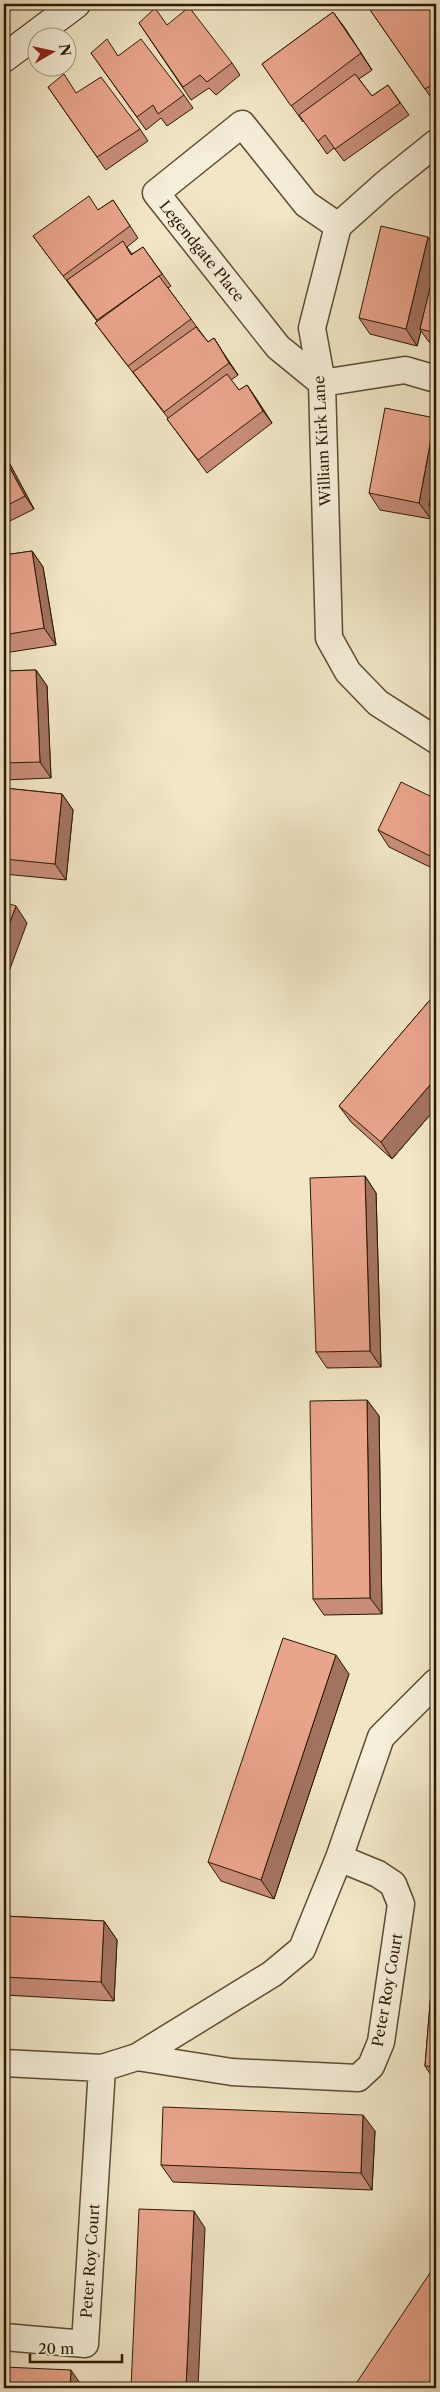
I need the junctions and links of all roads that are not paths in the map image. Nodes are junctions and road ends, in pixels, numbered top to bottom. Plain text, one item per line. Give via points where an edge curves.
1 (76, 4) edge
2 (4, 58) edge
3 (436, 143) edge
4 (338, 226) junction
5 (436, 379) edge
6 (322, 383) junction
7 (436, 740) edge
8 (436, 1682) edge
9 (339, 1858) junction
10 (137, 2058) junction
11 (4, 2063) edge
12 (102, 2068) junction
13 (4, 2337) edge

1 - 2 main road
3 - 4 street
4 - 6 street, William Kirk Lane via 312,328
4 - 6 street, Legendgate Place via 306,204 242,124 156,193 278,347
5 - 6 street via 405,370
6 - 7 street, William Kirk Lane via 330,638 348,672 378,703
8 - 9 street, Peter Roy Court via 382,1737
9 - 10 street, Peter Roy Court via 302,1949 272,1974
9 - 10 street, Peter Roy Court via 378,1874 393,1884 401,1904 381,2042 371,2066 358,2078 232,2072
10 - 12 street, Peter Roy Court
11 - 12 street, Peter Roy Court
12 - 13 street, Peter Roy Court via 85,2344

